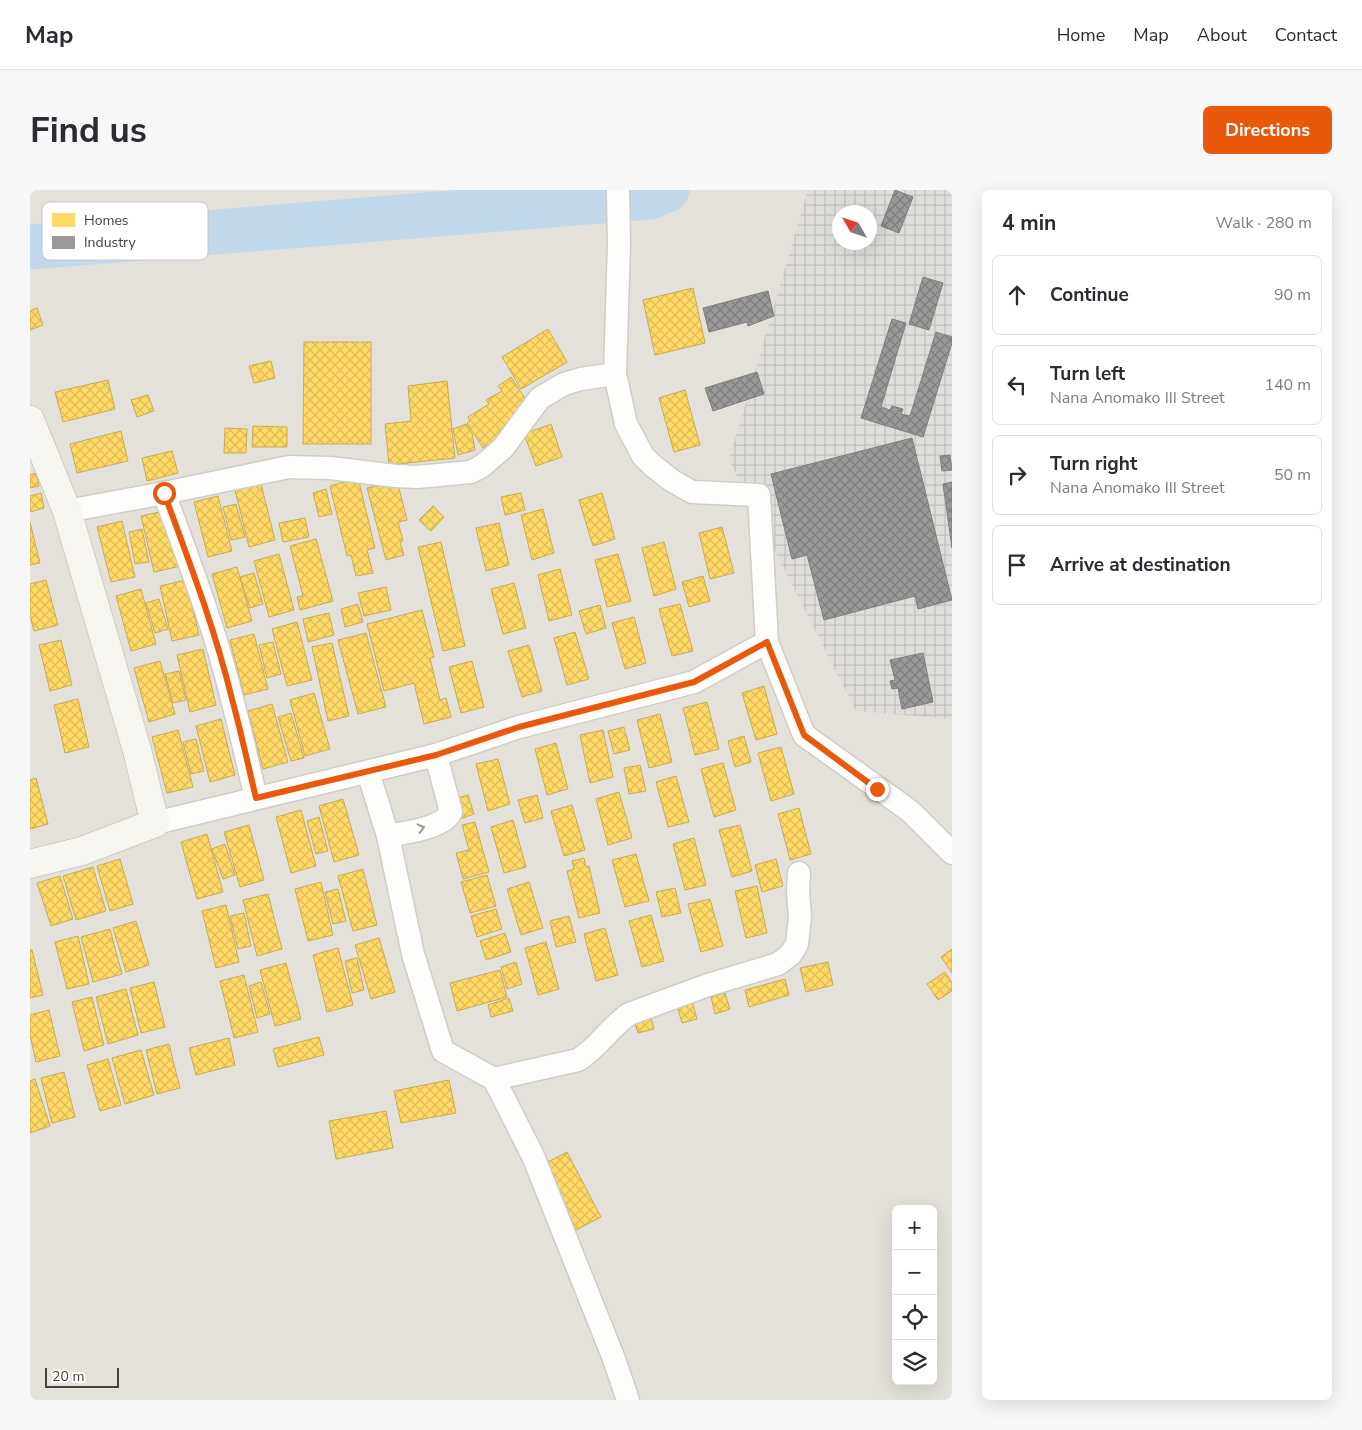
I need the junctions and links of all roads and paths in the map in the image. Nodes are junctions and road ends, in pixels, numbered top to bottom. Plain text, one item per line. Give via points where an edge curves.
1 (618, 190) edge
2 (615, 374) junction
3 (30, 420) edge
4 (164, 493) junction
5 (67, 511) junction
6 (767, 642) junction
7 (436, 755) junction
8 (368, 772) junction
9 (256, 798) junction
10 (155, 823) junction
11 (388, 836) junction
12 (952, 853) edge
13 (30, 864) edge
14 (799, 873) dead end
15 (494, 1079) junction
16 (628, 1400) edge

1 - 2 street
2 - 4 street via 564,384 540,398 503,448 472,472 417,477 289,467
2 - 6 street via 626,424 643,456 652,465 692,492 759,495
3 - 5 street
4 - 5 street
4 - 9 street via 214,638
5 - 10 street via 135,741
6 - 7 street via 694,682 519,727
6 - 12 street via 804,735 910,812
7 - 8 street
11 -> 7 street via 438,824 447,818 450,812
8 - 9 street
8 - 11 street
9 - 10 street
10 - 13 street via 82,851
11 - 15 street via 412,954 443,1051
14 - 15 street via 797,944 791,954 778,964 629,1014 578,1060
15 - 16 street via 533,1156

